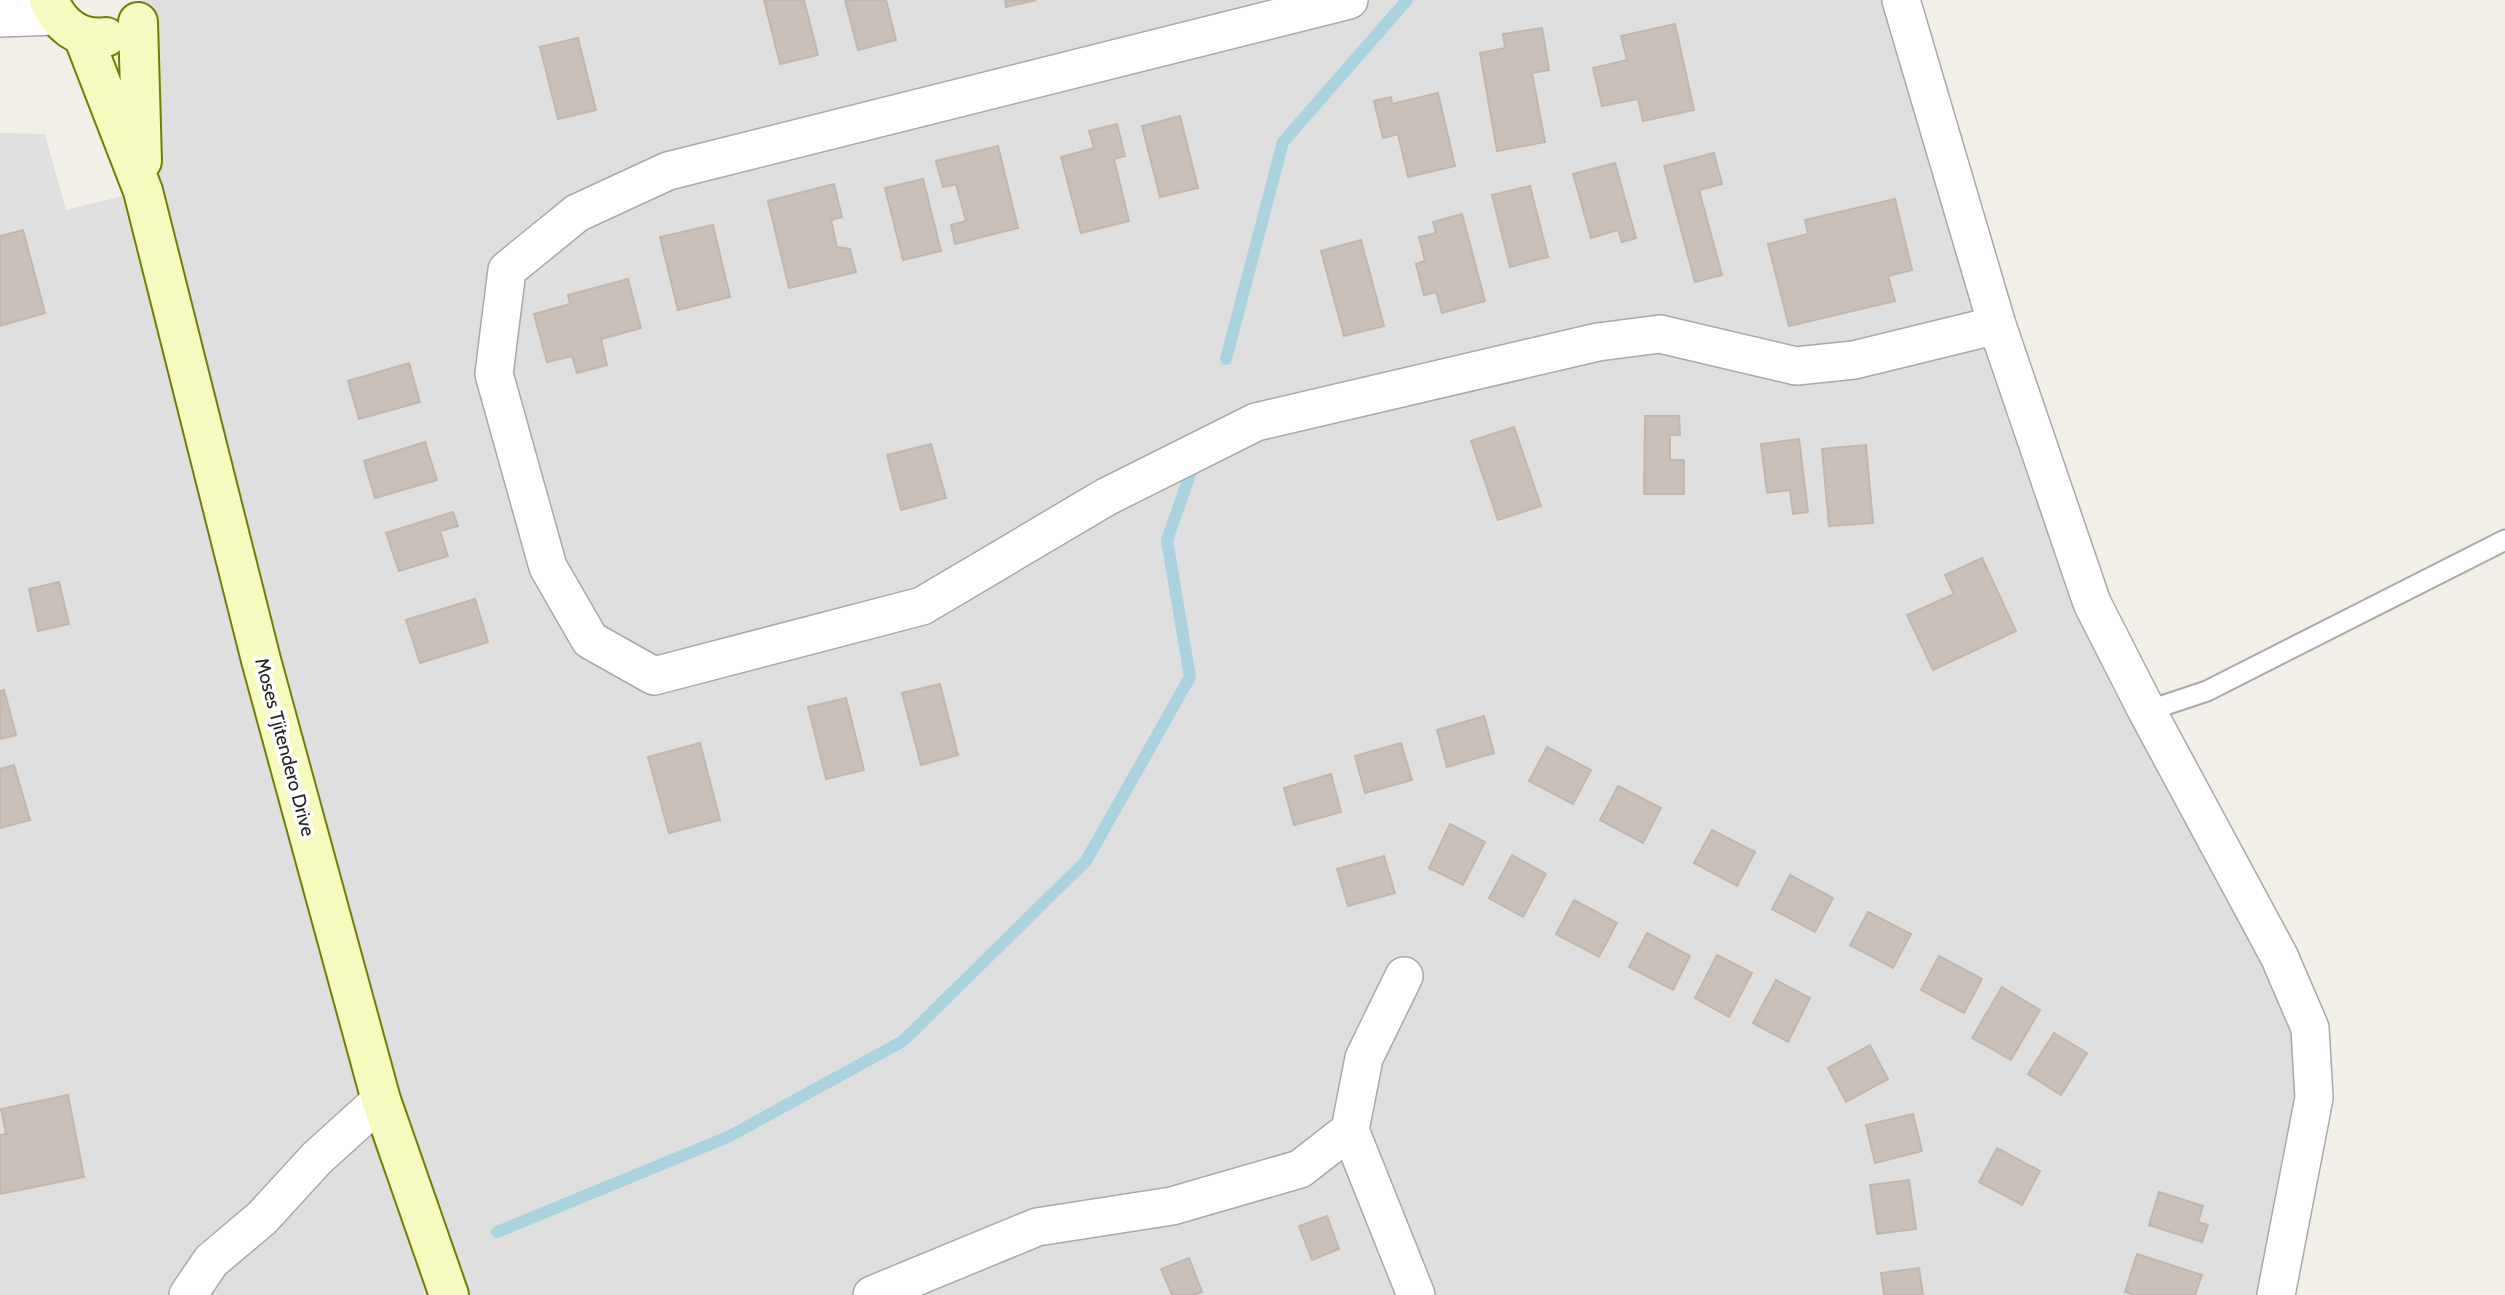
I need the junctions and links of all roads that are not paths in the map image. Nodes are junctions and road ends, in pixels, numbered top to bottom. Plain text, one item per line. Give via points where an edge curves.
1 (1349, 0) edge
2 (1901, 0) edge
3 (145, 11) edge
4 (62, 17) edge
5 (0, 18) edge
6 (143, 191) junction
7 (1997, 325) junction
8 (2505, 540) edge
9 (2147, 711) junction
10 (1404, 976) dead end
11 (382, 1100) junction
12 (1350, 1130) junction
13 (188, 1295) edge
14 (449, 1295) edge
15 (872, 1295) edge
16 (1416, 1295) edge
17 (2276, 1295) edge

1 - 7 street via 668,171 577,213 507,270 494,374 548,567 590,640 654,676 922,606 1106,497 1256,422 1598,342 1660,334 1796,366 1854,360
2 - 7 street
3 - 4 street via 126,31 112,37 98,38
3 - 6 street, Moses Tjitendero Drive
4 - 5 street
4 - 6 street, Moses Tjitendero Drive
6 - 11 street, Moses Tjitendero Drive via 257,647
7 - 9 street via 2092,603
8 - 9 lane via 2207,691
9 - 17 street via 2279,956 2310,1028 2314,1098
10 - 12 street via 1364,1058
11 - 13 street via 317,1158 262,1218 211,1261
11 - 14 street, Moses Tjitendero Drive
12 - 15 street via 1300,1169 1172,1206 1037,1227
12 - 16 street

